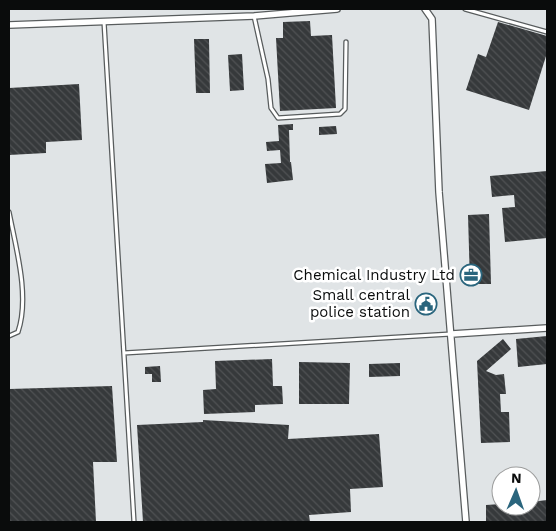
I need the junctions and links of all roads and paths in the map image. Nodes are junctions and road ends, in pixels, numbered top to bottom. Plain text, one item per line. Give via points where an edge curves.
1 (337, 9) edge
2 (425, 9) edge
3 (465, 9) edge
4 (275, 11) edge
5 (254, 16) junction
6 (104, 22) junction
7 (9, 25) edge
8 (547, 32) edge
9 (346, 42) dead end
10 (9, 212) edge
11 (547, 328) edge
12 (452, 334) junction
13 (9, 336) edge
14 (124, 353) junction
15 (134, 522) edge
16 (466, 522) edge

1 - 4 street
2 - 12 street via 432,19 439,192
3 - 8 lane
4 - 5 street
5 - 6 street
5 - 9 lane via 267,72 271,108 278,118 340,114 344,109
6 - 7 street
6 - 14 lane
10 - 13 lane via 20,267 23,307 18,332
11 - 12 street
12 - 14 lane
12 - 16 street
14 - 15 lane

